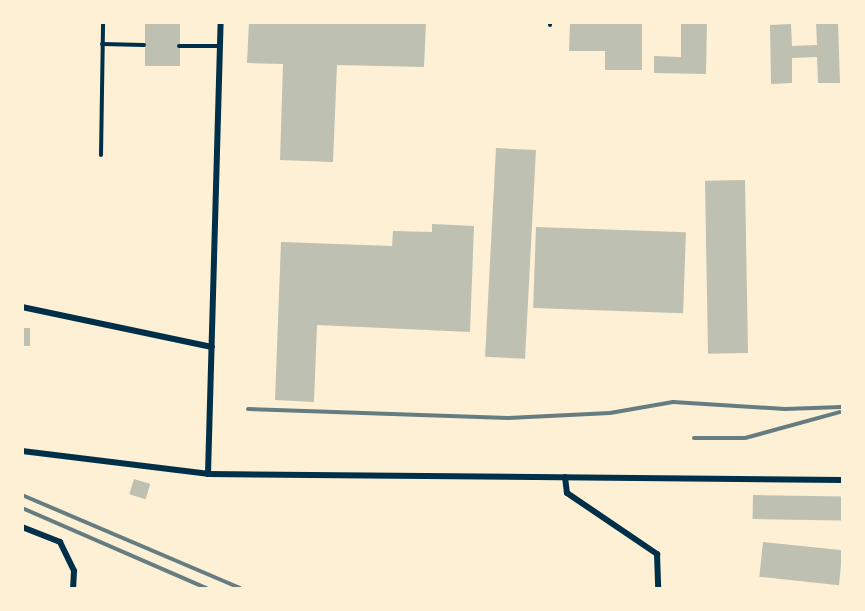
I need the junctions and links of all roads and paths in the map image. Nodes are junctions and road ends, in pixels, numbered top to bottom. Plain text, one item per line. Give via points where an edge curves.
1 (103, 22) edge
2 (221, 22) edge
3 (102, 44) junction
4 (144, 45) dead end
5 (179, 46) dead end
6 (221, 46) junction
7 (101, 155) dead end
8 (22, 307) edge
9 (212, 347) junction
10 (22, 451) edge
11 (208, 474) junction
12 (565, 477) junction
13 (843, 480) edge
14 (22, 526) edge
15 (73, 588) edge
16 (658, 588) edge

1 - 3 lane
2 - 6 street
3 - 4 lane
3 - 7 lane
5 - 6 lane
6 - 9 street
8 - 9 street
9 - 11 street
10 - 11 street
11 - 12 street
12 - 13 street
12 - 16 street via 567,493 657,554
14 - 15 street via 60,542 74,571

